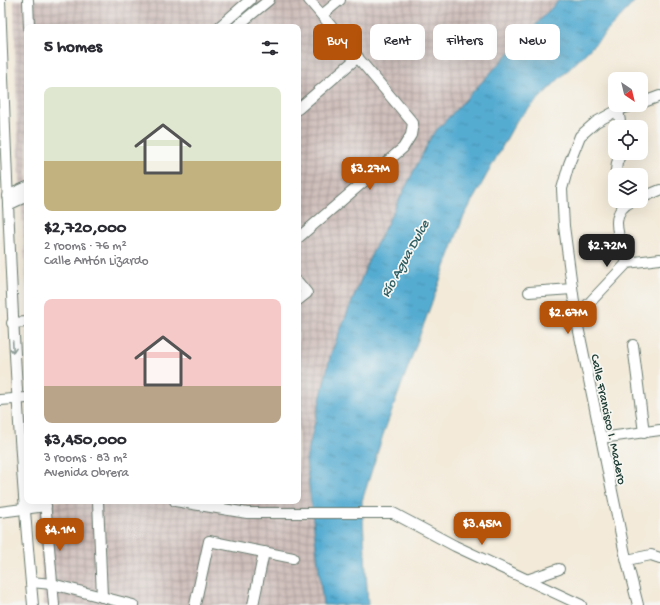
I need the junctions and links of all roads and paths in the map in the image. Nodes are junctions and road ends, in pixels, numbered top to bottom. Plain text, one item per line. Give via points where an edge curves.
1 (0, 0) edge
2 (28, 0) edge
3 (250, 0) edge
4 (269, 0) edge
5 (310, 0) edge
6 (340, 0) edge
7 (322, 15) junction
8 (29, 24) edge
9 (222, 24) edge
10 (240, 24) edge
11 (330, 24) edge
12 (355, 60) edge
13 (360, 60) edge
14 (660, 96) edge
15 (648, 100) edge
16 (301, 106) edge
17 (614, 112) edge
18 (2, 134) edge
19 (24, 189) edge
20 (660, 190) edge
21 (648, 195) edge
22 (24, 197) edge
23 (7, 200) junction
24 (622, 208) edge
25 (301, 235) edge
26 (660, 259) edge
27 (627, 263) junction
28 (5, 270) edge
29 (301, 286) edge
30 (572, 290) junction
31 (529, 292) dead end
32 (301, 298) edge
33 (576, 317) junction
34 (24, 322) edge
35 (12, 323) junction
36 (633, 345) dead end
37 (24, 398) edge
38 (16, 399) junction
39 (0, 400) edge
40 (660, 430) edge
41 (644, 433) junction
42 (601, 438) junction
43 (24, 477) edge
44 (45, 504) edge
45 (98, 504) edge
46 (193, 504) edge
47 (24, 510) junction
48 (0, 512) edge
49 (264, 552) junction
50 (293, 558) dead end
51 (660, 558) edge
52 (626, 560) junction
53 (559, 569) dead end
54 (527, 580) junction
55 (31, 582) junction
56 (52, 584) junction
57 (102, 597) junction
58 (560, 600) edge
59 (33, 605) edge
60 (54, 605) edge
61 (133, 605) edge
62 (195, 605) edge
63 (254, 605) edge
64 (581, 605) edge
65 (638, 605) edge

1 - 18 street
2 - 8 street
3 - 9 street
4 - 10 street
5 - 7 street
6 - 7 street
7 - 11 street
12 - 16 street
13 - 25 street via 413,123 412,136 403,148
14 - 15 street
17 - 30 street, Calle Francisco I. Madero via 596,122 580,136 562,189
18 - 23 street
19 - 23 street
20 - 21 street
22 - 23 street
23 - 28 street
24 - 27 street via 616,223
26 - 27 street
27 - 33 street
28 - 35 street
29 - 32 street via 307,293
30 - 31 street
30 - 33 street, Calle Francisco I. Madero
33 - 42 street, Calle Francisco I. Madero
34 - 35 street
35 -> 38 street
36 - 41 street
37 - 38 street
38 - 39 street
38 - 43 street
40 - 41 street
41 - 42 street
42 - 52 street, Calle Francisco I. Madero
43 - 47 street
44 - 47 street
44 - 56 street
45 - 57 street
46 - 54 street via 247,513 393,513
47 - 48 street
47 - 55 street
49 - 50 street
49 - 62 street via 209,541
49 - 63 street
51 - 52 street via 651,555
52 - 65 street, Calle Francisco I. Madero
53 - 54 street
54 - 58 street
55 - 56 street
55 - 59 street
56 - 57 street
56 - 60 street
57 - 61 street
58 - 64 street

